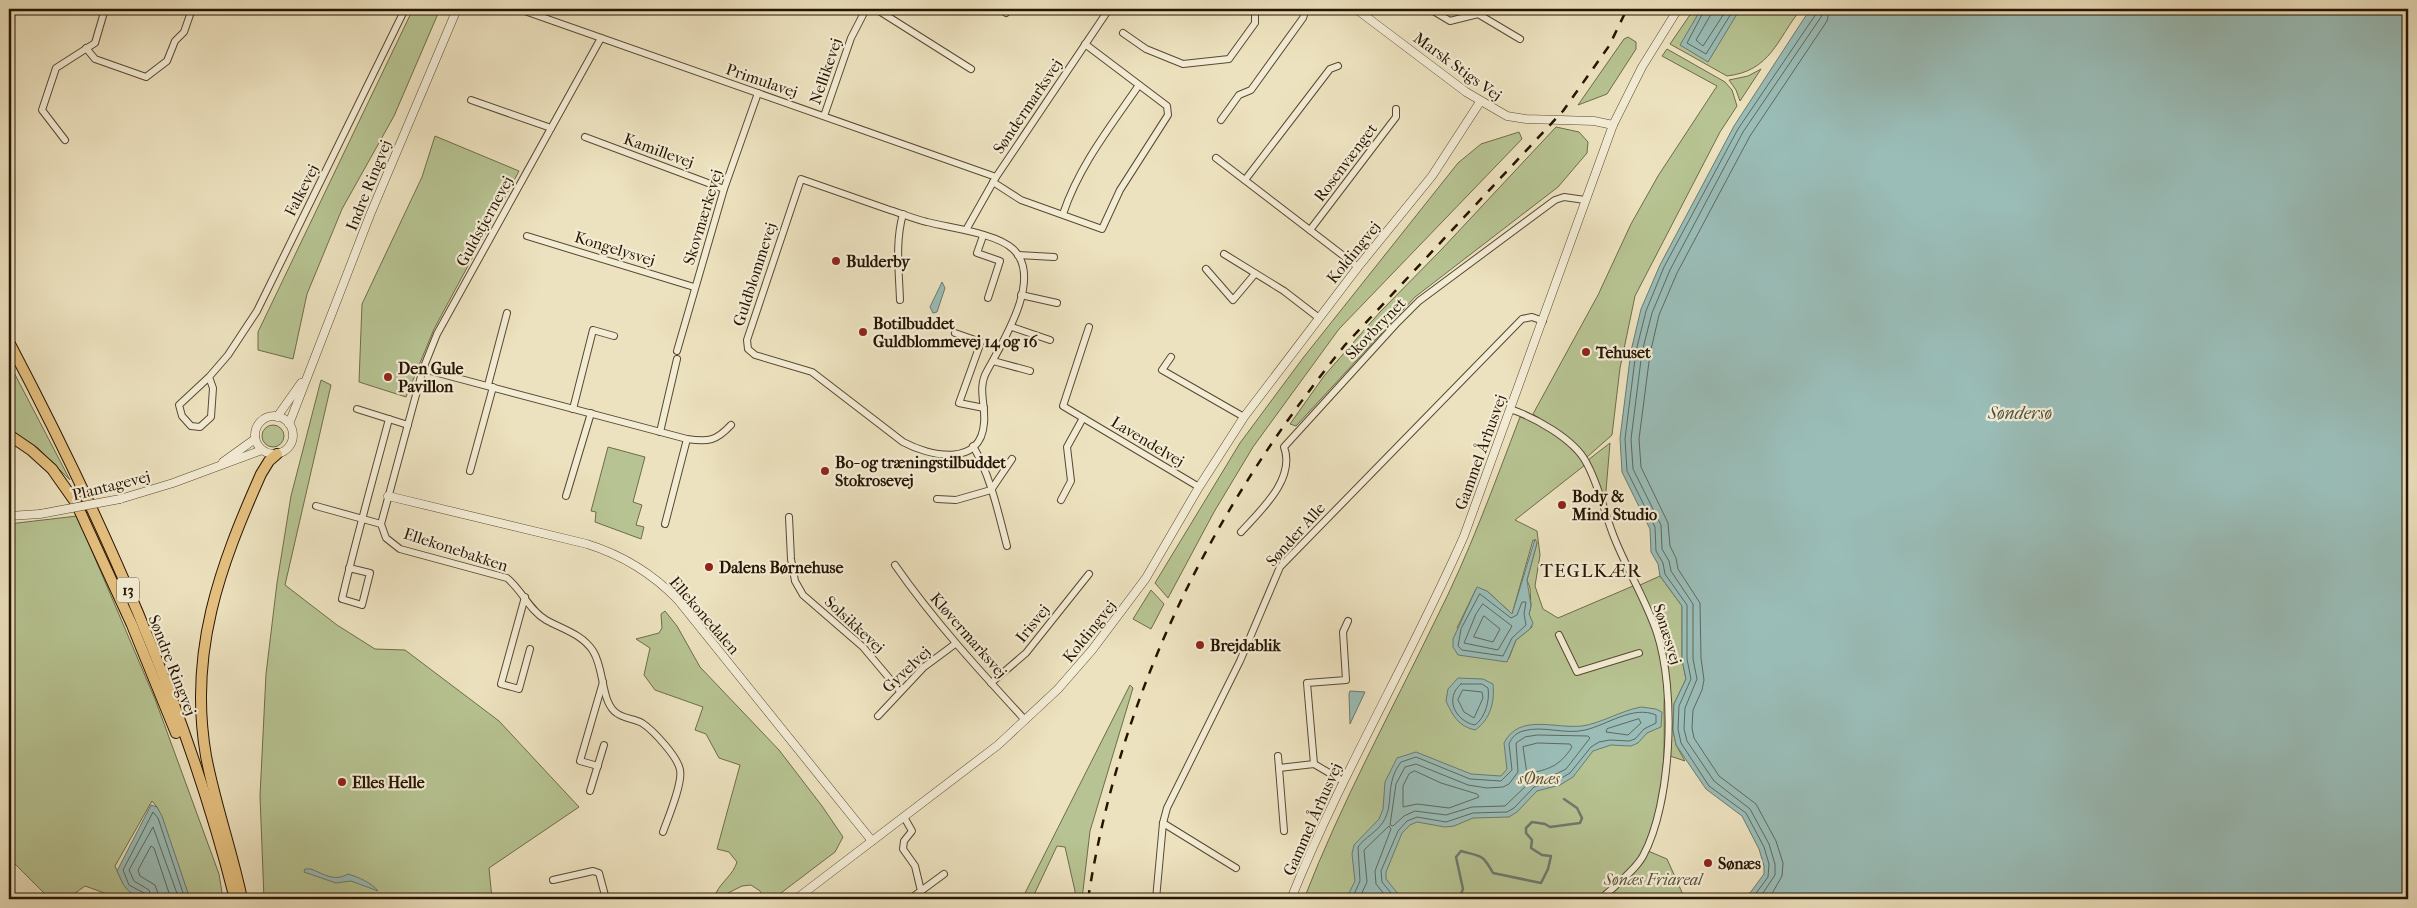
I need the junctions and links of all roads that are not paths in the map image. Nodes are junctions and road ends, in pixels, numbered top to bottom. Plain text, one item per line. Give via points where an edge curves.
1 (106, 9) edge
2 (192, 9) edge
3 (405, 9) edge
4 (456, 9) edge
5 (519, 9) edge
6 (866, 9) edge
7 (876, 9) edge
8 (1000, 9) edge
9 (1109, 9) edge
10 (1251, 9) edge
11 (1306, 9) edge
12 (1356, 9) edge
13 (1430, 9) edge
14 (1678, 9) edge
15 (1480, 11) edge
16 (1006, 13) dead end
17 (1123, 33) dead end
18 (602, 38) junction
19 (1520, 39) dead end
20 (1085, 44) junction
21 (86, 48) junction
22 (1338, 66) dead end
23 (971, 69) dead end
24 (1138, 85) junction
25 (758, 93) junction
26 (471, 100) dead end
27 (1480, 102) junction
28 (1396, 109) dead end
29 (824, 116) junction
30 (1220, 120) dead end
31 (1612, 124) junction
32 (551, 128) junction
33 (585, 137) dead end
34 (65, 140) dead end
35 (1216, 158) dead end
36 (994, 180) junction
37 (1246, 180) junction
38 (724, 188) junction
39 (1585, 200) junction
40 (903, 214) junction
41 (1063, 214) junction
42 (966, 230) junction
43 (1310, 230) junction
44 (528, 236) dead end
45 (983, 236) junction
46 (1224, 254) dead end
47 (1018, 255) junction
48 (1054, 258) dead end
49 (1358, 267) junction
50 (1206, 269) dead end
51 (1254, 275) junction
52 (694, 287) junction
53 (1021, 295) junction
54 (988, 298) dead end
55 (900, 300) dead end
56 (1057, 302) dead end
57 (508, 313) dead end
58 (1319, 318) junction
59 (1542, 321) junction
60 (1012, 327) junction
61 (1089, 327) dead end
62 (955, 332) dead end
63 (614, 336) dead end
64 (1050, 340) dead end
65 (9, 342) edge
66 (677, 351) dead end
67 (1171, 357) dead end
68 (677, 359) dead end
69 (993, 361) junction
70 (423, 369) junction
71 (1030, 371) dead end
72 (308, 373) junction
73 (209, 377) junction
74 (490, 386) junction
75 (357, 408) dead end
76 (984, 408) junction
77 (573, 409) junction
78 (1510, 409) junction
79 (591, 413) junction
80 (277, 417) junction
81 (1244, 417) junction
82 (1083, 418) junction
83 (389, 419) junction
84 (289, 424) junction
85 (408, 425) junction
86 (730, 425) dead end
87 (660, 432) junction
88 (9, 435) edge
89 (255, 439) junction
90 (688, 439) junction
91 (973, 446) junction
92 (262, 450) junction
93 (277, 454) junction
94 (1012, 459) dead end
95 (217, 466) junction
96 (470, 471) dead end
97 (1199, 487) junction
98 (991, 490) junction
99 (388, 496) junction
100 (566, 496) dead end
101 (938, 499) dead end
102 (1061, 500) dead end
103 (316, 506) dead end
104 (9, 516) edge
105 (789, 517) dead end
106 (362, 518) junction
107 (381, 524) junction
108 (665, 524) dead end
109 (1241, 532) dead end
110 (1007, 546) dead end
111 (895, 565) dead end
112 (349, 568) junction
113 (1089, 574) dead end
114 (525, 597) junction
115 (1348, 621) dead end
116 (1559, 635) dead end
117 (955, 644) junction
118 (530, 649) dead end
119 (1639, 653) dead end
120 (604, 680) junction
121 (991, 683) junction
122 (900, 691) junction
123 (878, 716) dead end
124 (1025, 720) junction
125 (604, 745) dead end
126 (1278, 756) dead end
127 (1314, 764) junction
128 (598, 766) junction
129 (1279, 768) junction
130 (1344, 781) junction
131 (590, 791) dead end
132 (904, 817) junction
133 (1163, 823) junction
134 (1284, 831) dead end
135 (664, 832) dead end
136 (872, 841) junction
137 (220, 848) junction
138 (1236, 868) dead end
139 (944, 874) dead end
140 (553, 880) dead end
141 (921, 891) junction
142 (234, 899) edge
143 (242, 899) edge
144 (606, 899) edge
145 (796, 899) edge
146 (910, 899) edge
147 (1156, 899) edge
148 (1291, 899) edge
149 (1601, 899) edge

1 - 21 street via 95,42
2 - 21 street via 184,32 175,41 167,61 146,77 95,59
3 - 73 street, Falkevej via 257,311
4 - 72 street, Indre Ringvej
5 - 18 street, Primulavej
6 - 29 street, Nellikevej via 851,38
7 - 23 street
8 - 16 street
9 - 20 street, Søndermarksvej
10 - 17 street via 1255,12 1255,22 1229,59 1183,64 1146,49
11 - 30 street via 1304,18 1251,90 1239,95
12 - 27 street, Marsk Stigs Vej
13 - 15 street via 1450,21
14 - 31 street, Gammel Århusvej
15 - 19 street
18 - 25 street, Primulavej
18 - 32 street, Guldstjernevej
20 - 24 street
20 - 36 street, Søndermarksvej
21 - 34 street via 56,68 42,110
22 - 37 street via 1330,69
24 - 41 street via 1084,164 1072,186
24 - 41 street via 1167,106 1168,115 1120,190 1102,229
25 - 29 street, Primulavej
25 - 38 street, Skovmærkevej
26 - 32 street
27 - 31 street, Marsk Stigs Vej via 1517,118
27 - 49 street, Koldingvej via 1447,156
28 - 43 street, Rosenvænget via 1396,117
29 - 36 street, Primulavej
31 - 39 street, Gammel Århusvej
32 - 70 street, Guldstjernevej via 454,302
33 - 38 street, Kamillevej
35 - 37 street
36 - 41 street via 1022,200
36 - 42 street, Søndermarksvej
37 - 43 street
38 - 52 street, Skovmærkevej
39 - 59 street, Gammel Århusvej
39 - 109 street, Skovbrynet via 1564,197 1555,200 1419,301 1284,447 1288,457 1282,479 1265,506
40 - 42 street, Guldblommevej
40 - 55 street via 898,249
40 - 91 street, Guldblommevej via 801,179 747,340 748,348 755,355 812,372 915,449 943,456 964,452
42 - 45 street, Guldblommevej
43 - 49 street
44 - 52 street, Kongelysvej
45 - 47 street, Guldblommevej via 1004,243
45 - 54 street via 977,253 1000,261
46 - 51 street
47 - 48 street
47 - 53 street via 1023,275
49 - 58 street, Koldingvej
50 - 51 street via 1233,300
51 - 58 street via 1284,291
52 - 66 street, Skovmærkevej
53 - 56 street
53 - 60 street
57 - 74 street
58 - 81 street, Koldingvej
59 - 78 street, Gammel Århusvej
59 - 133 street, Sønder Alle via 1532,317 1522,319 1280,566 1240,661 1167,808
60 - 64 street
60 - 69 street
61 - 82 street, Lavendelvej via 1063,406
62 - 76 street via 981,342 959,403
63 - 77 street via 593,330
65 - 137 main road, Søndre Ringvej / 13 via 78,478 133,603 192,757
67 - 81 street via 1162,370
68 - 87 street
69 - 71 street
69 - 76 street via 982,385
70 - 74 street
70 - 85 street, Guldstjernevej
72 - 80 street, Indre Ringvej
72 - 84 street, Indre Ringvej
73 - 73 street, Falkevej via 213,388 211,417 200,427 191,426 182,416 179,405
74 - 77 street
74 - 96 street
75 - 83 street
76 - 91 street via 983,432
77 - 79 street
78 - 130 street, Gammel Århusvej via 1448,573
78 - 149 street, Sønæsvej via 1545,426 1568,442 1585,460 1614,537 1652,618 1665,659 1668,753 1657,820 1642,858
79 - 87 street
79 - 100 street
80 - 84 street
80 - 89 street via 268,417 260,422 255,430
81 - 97 street, Koldingvej
82 - 97 street, Lavendelvej
82 - 102 street via 1067,448 1071,481
83 - 85 street
83 - 106 street
84 - 93 street via 292,440 287,449
85 - 99 street, Guldstjernevej
86 - 90 street via 720,436 704,442
87 - 90 street
88 - 137 main road via 48,464 76,503 132,625
89 - 92 street
89 - 95 street, Plantagevej
90 - 108 street
91 - 98 street
92 - 93 street
92 - 95 street, Plantagevej
93 - 143 main road via 262,474 219,578 210,609 202,663 200,703 206,755
94 - 98 street
95 - 104 street, Plantagevej, bridge via 120,499 40,514
97 - 124 street, Koldingvej via 1122,613 1058,689
98 - 101 street via 956,500
98 - 110 street
99 - 107 street
99 - 136 street, Ellekonedalen via 587,544 609,551 646,572 678,600
103 - 106 street
105 - 122 street, Solsikkevej via 790,559 795,581 803,595 863,647
106 - 107 street
106 - 112 street
107 - 114 street, Ellekonebakken via 386,538 400,549 507,578
111 - 117 street, Kløvermarksvej
112 - 112 street via 370,573 362,604 342,599
113 - 121 street, Irisvej via 1026,653
114 - 118 street via 501,684 519,689
114 - 120 street, Ellekonebakken via 546,620 588,643
115 - 127 street via 1343,632 1346,680 1307,683
116 - 119 street via 1577,672
117 - 121 street, Kløvermarksvej
117 - 122 street, Gyvelvej via 924,667
120 - 128 street via 580,761
120 - 135 street, Ellekonebakken via 608,700 614,710 654,732 678,762 680,770
121 - 124 street, Kløvermarksvej
122 - 123 street, Gyvelvej
124 - 132 street, Koldingvej via 998,745
125 - 128 street
126 - 129 street
127 - 129 street
127 - 130 street
128 - 131 street
129 - 134 street
130 - 148 street, Gammel Århusvej
132 - 136 street, Koldingvej
132 - 141 street via 912,831 904,841 903,849 915,866
133 - 138 street
133 - 147 street, Sønder Alle
136 - 145 street, Koldingvej
137 - 142 main road, Søndre Ringvej / 13
139 - 141 street
140 - 144 street via 593,871 599,873
141 - 146 street

